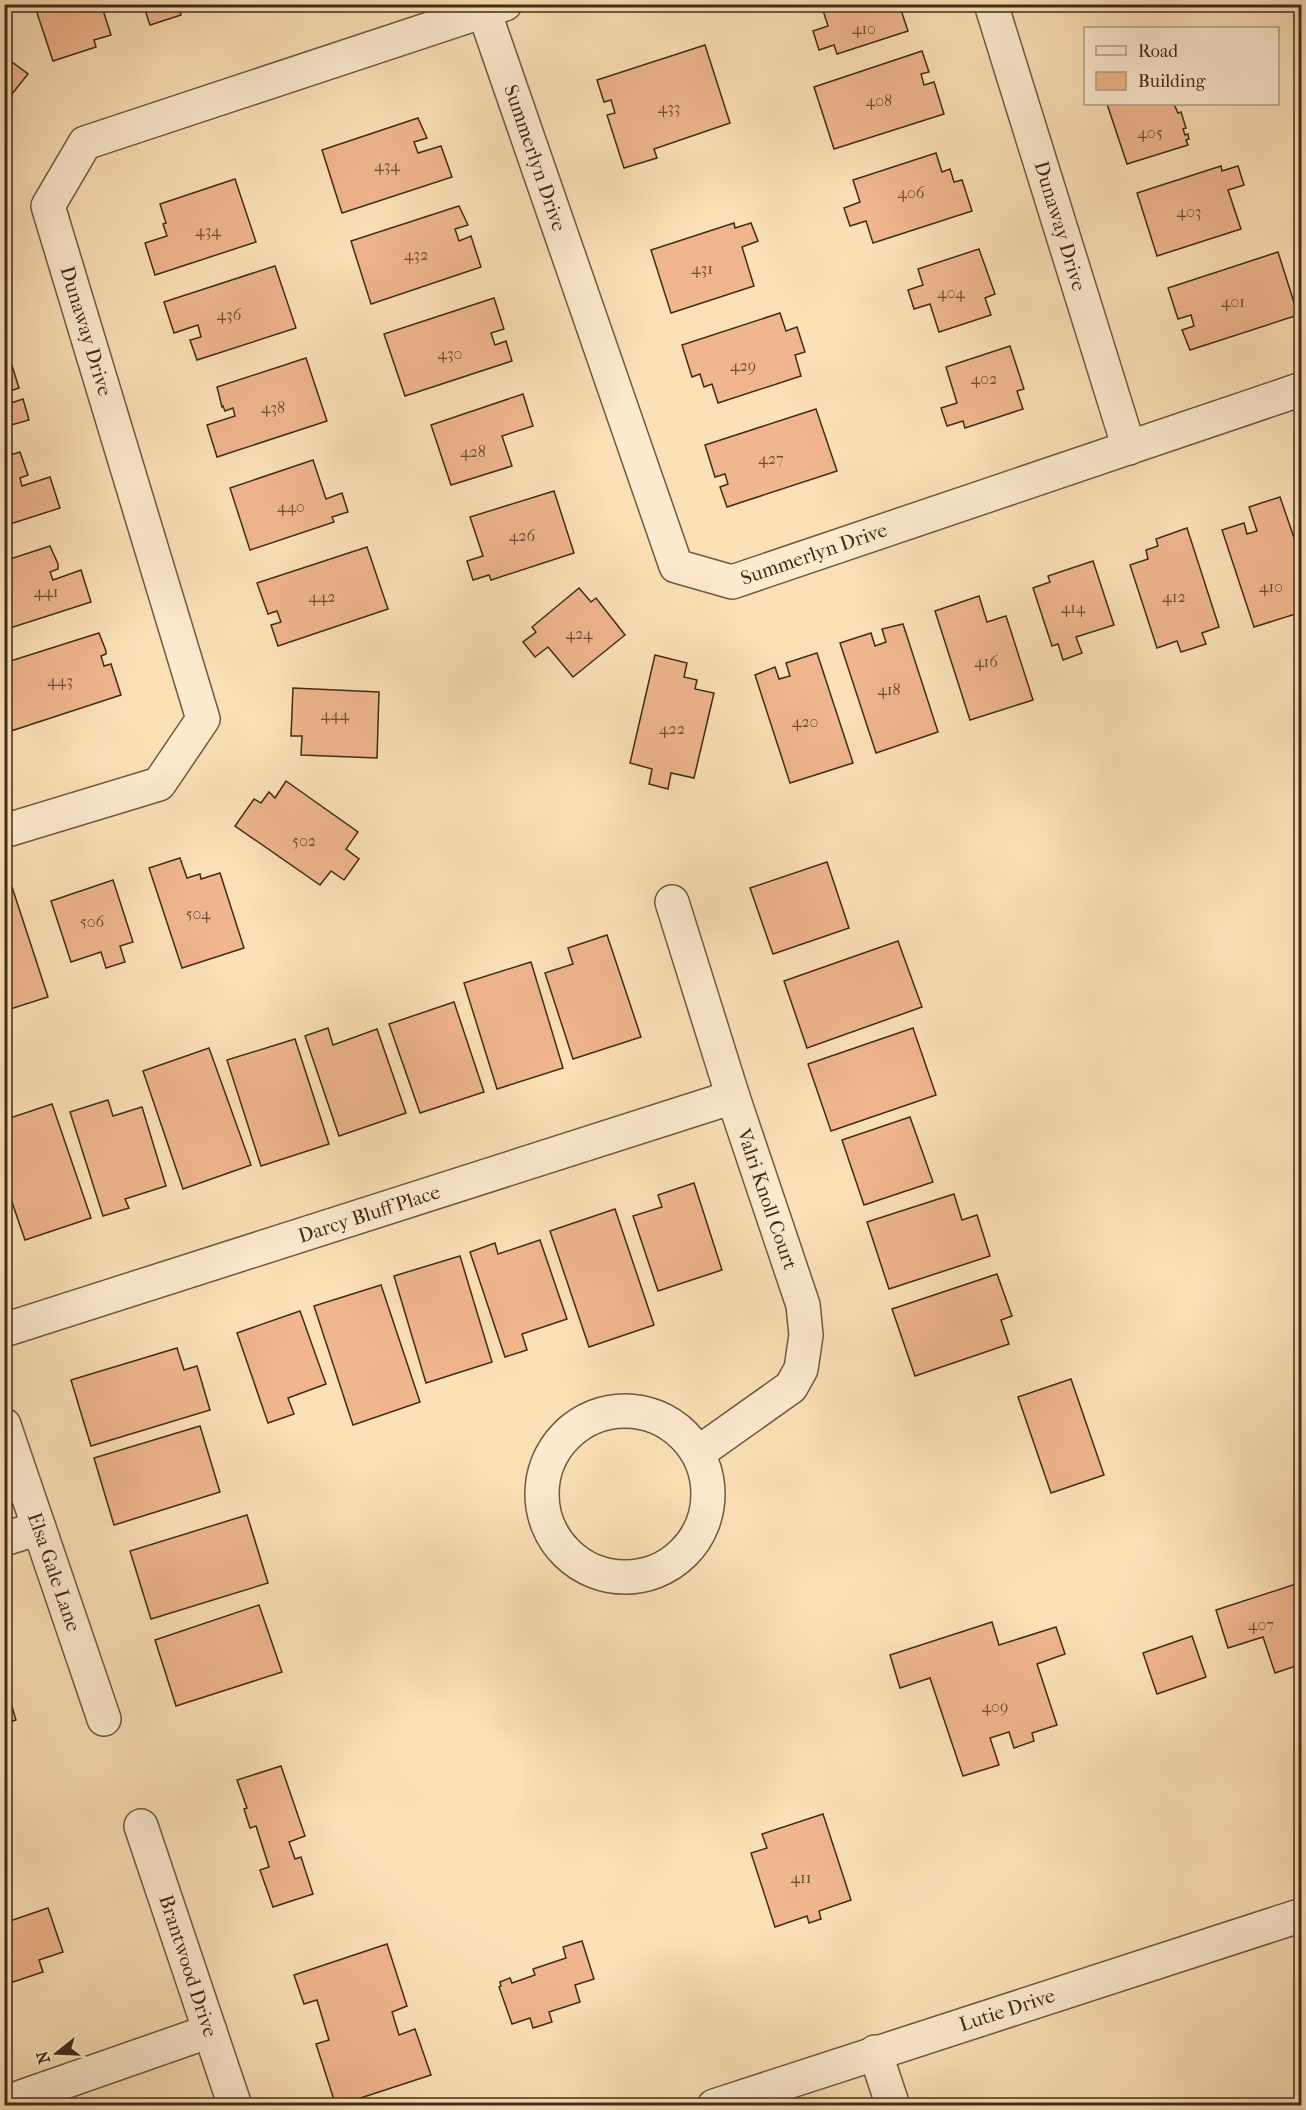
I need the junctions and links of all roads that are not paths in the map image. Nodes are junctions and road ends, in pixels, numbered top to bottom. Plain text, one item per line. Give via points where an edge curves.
1 (991, 4) edge
2 (494, 8) edge
3 (1302, 389) edge
4 (1129, 447) junction
5 (4, 831) edge
6 (672, 902) dead end
7 (732, 1097) junction
8 (4, 1330) edge
9 (4, 1425) edge
10 (698, 1453) junction
11 (39, 1528) junction
12 (4, 1539) edge
13 (104, 1719) dead end
14 (141, 1826) dead end
15 (1302, 1915) edge
16 (210, 2031) junction
17 (875, 2052) junction
18 (4, 2103) edge
19 (235, 2106) edge
20 (714, 2106) edge
21 (893, 2106) edge

1 - 4 street, Dunaway Drive
2 - 4 street, Summerlyn Drive via 676,566 732,582
2 - 5 street, Dunaway Drive via 86,143 48,206 203,719 159,784
3 - 4 street, Summerlyn Drive
6 - 7 street, Valri Knoll Court
7 - 8 street, Darcy Bluff Place
7 - 10 street, Valri Knoll Court via 803,1305 806,1335 801,1369 791,1387
9 - 11 street, Elsa Gale Lane
10 - 10 street via 680,1431 657,1417 630,1410 602,1413 578,1425 557,1444 545,1469 542,1497 547,1524 561,1548 582,1565 608,1575 634,1577 661,1569 683,1554 699,1532 707,1506 706,1479
11 - 12 street
11 - 13 street, Elsa Gale Lane
14 - 16 street, Brantwood Drive
15 - 17 street, Lutie Drive
16 - 18 street
16 - 19 street, Brantwood Drive
17 - 20 street, Lutie Drive
17 - 21 street

